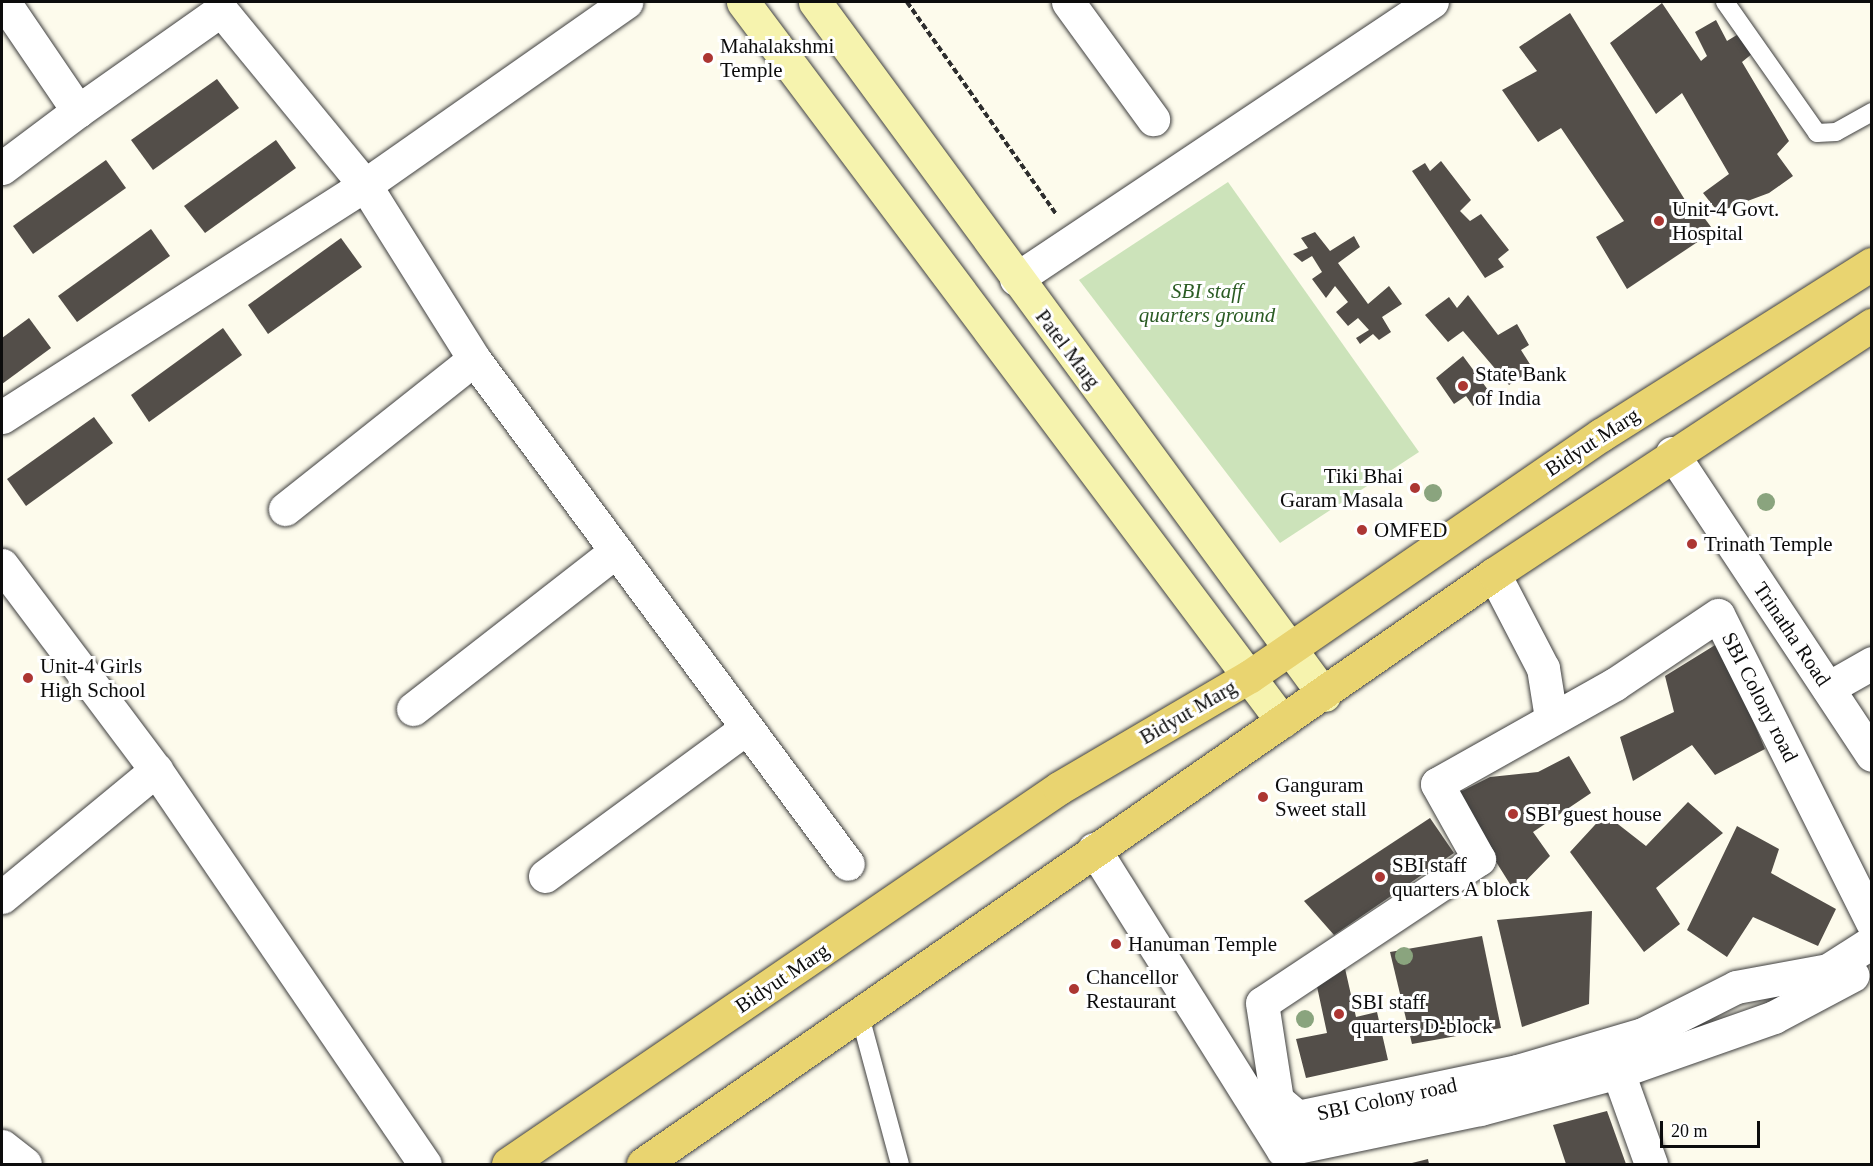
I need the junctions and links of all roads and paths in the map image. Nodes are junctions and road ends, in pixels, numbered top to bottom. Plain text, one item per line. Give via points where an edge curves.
1 (4, 2) edge
2 (626, 2) edge
3 (743, 2) edge
4 (815, 2) edge
5 (907, 2) edge
6 (1068, 2) edge
7 (1432, 2) edge
8 (1725, 2) edge
9 (223, 4) edge
10 (78, 111) junction
11 (1872, 112) edge
12 (1153, 119) dead end
13 (2, 168) edge
14 (365, 184) junction
15 (1074, 239) junction
16 (1872, 264) edge
17 (1016, 279) junction
18 (1872, 325) edge
19 (474, 359) junction
20 (2, 417) edge
21 (1672, 453) junction
22 (285, 509) dead end
23 (615, 552) junction
24 (2, 565) edge
25 (1494, 574) junction
26 (1290, 647) junction
27 (1872, 663) edge
28 (1250, 676) junction
29 (1828, 688) junction
30 (1324, 695) junction
31 (413, 709) dead end
32 (1551, 717) junction
33 (1282, 721) junction
34 (745, 729) junction
35 (1872, 755) edge
36 (156, 770) junction
37 (1094, 849) junction
38 (848, 864) dead end
39 (545, 876) dead end
40 (2, 897) edge
41 (1872, 922) edge
42 (1872, 942) edge
43 (1872, 965) edge
44 (860, 1016) junction
45 (1618, 1072) junction
46 (2, 1146) edge
47 (25, 1164) edge
48 (424, 1164) edge
49 (508, 1164) edge
50 (643, 1164) edge
51 (900, 1164) edge
52 (1650, 1164) edge

1 - 10 street
2 - 14 street
3 - 28 street
4 - 17 street, Patel Marg
5 - 15 path
6 - 12 street
7 - 15 street
8 - 11 lane via 1817,133 1836,132
9 - 10 street
9 - 14 street
10 - 13 street
14 - 19 street
14 - 20 street
15 - 17 street
16 - 26 main road, Bidyut Marg via 1601,435
17 - 26 street, Patel Marg
18 - 21 main road
19 - 22 street
19 - 23 street
21 - 25 main road
21 - 29 street, Trinatha Road
23 - 31 street
23 - 34 street
24 - 36 street
25 - 30 main road
25 - 32 street via 1543,668
26 - 28 main road, Bidyut Marg
26 - 30 street, Patel Marg
27 - 29 street
28 - 33 street
28 - 49 main road, Bidyut Marg via 1059,788
29 - 35 street, Trinatha Road
30 - 33 main road
32 - 41 street, SBI Colony road via 1615,684 1718,615
32 - 42 street, SBI Colony road via 1437,784 1479,859 1262,1003 1277,1100 1297,1118 1517,1071 1643,1034 1736,987 1828,970
33 - 37 main road
34 - 38 street
34 - 39 street
36 - 40 street
36 - 48 street
37 - 44 main road
37 - 45 street via 1282,1150 1480,1109
43 - 45 street via 1774,1017
44 - 50 main road
44 - 51 lane
45 - 52 street
46 - 47 street

